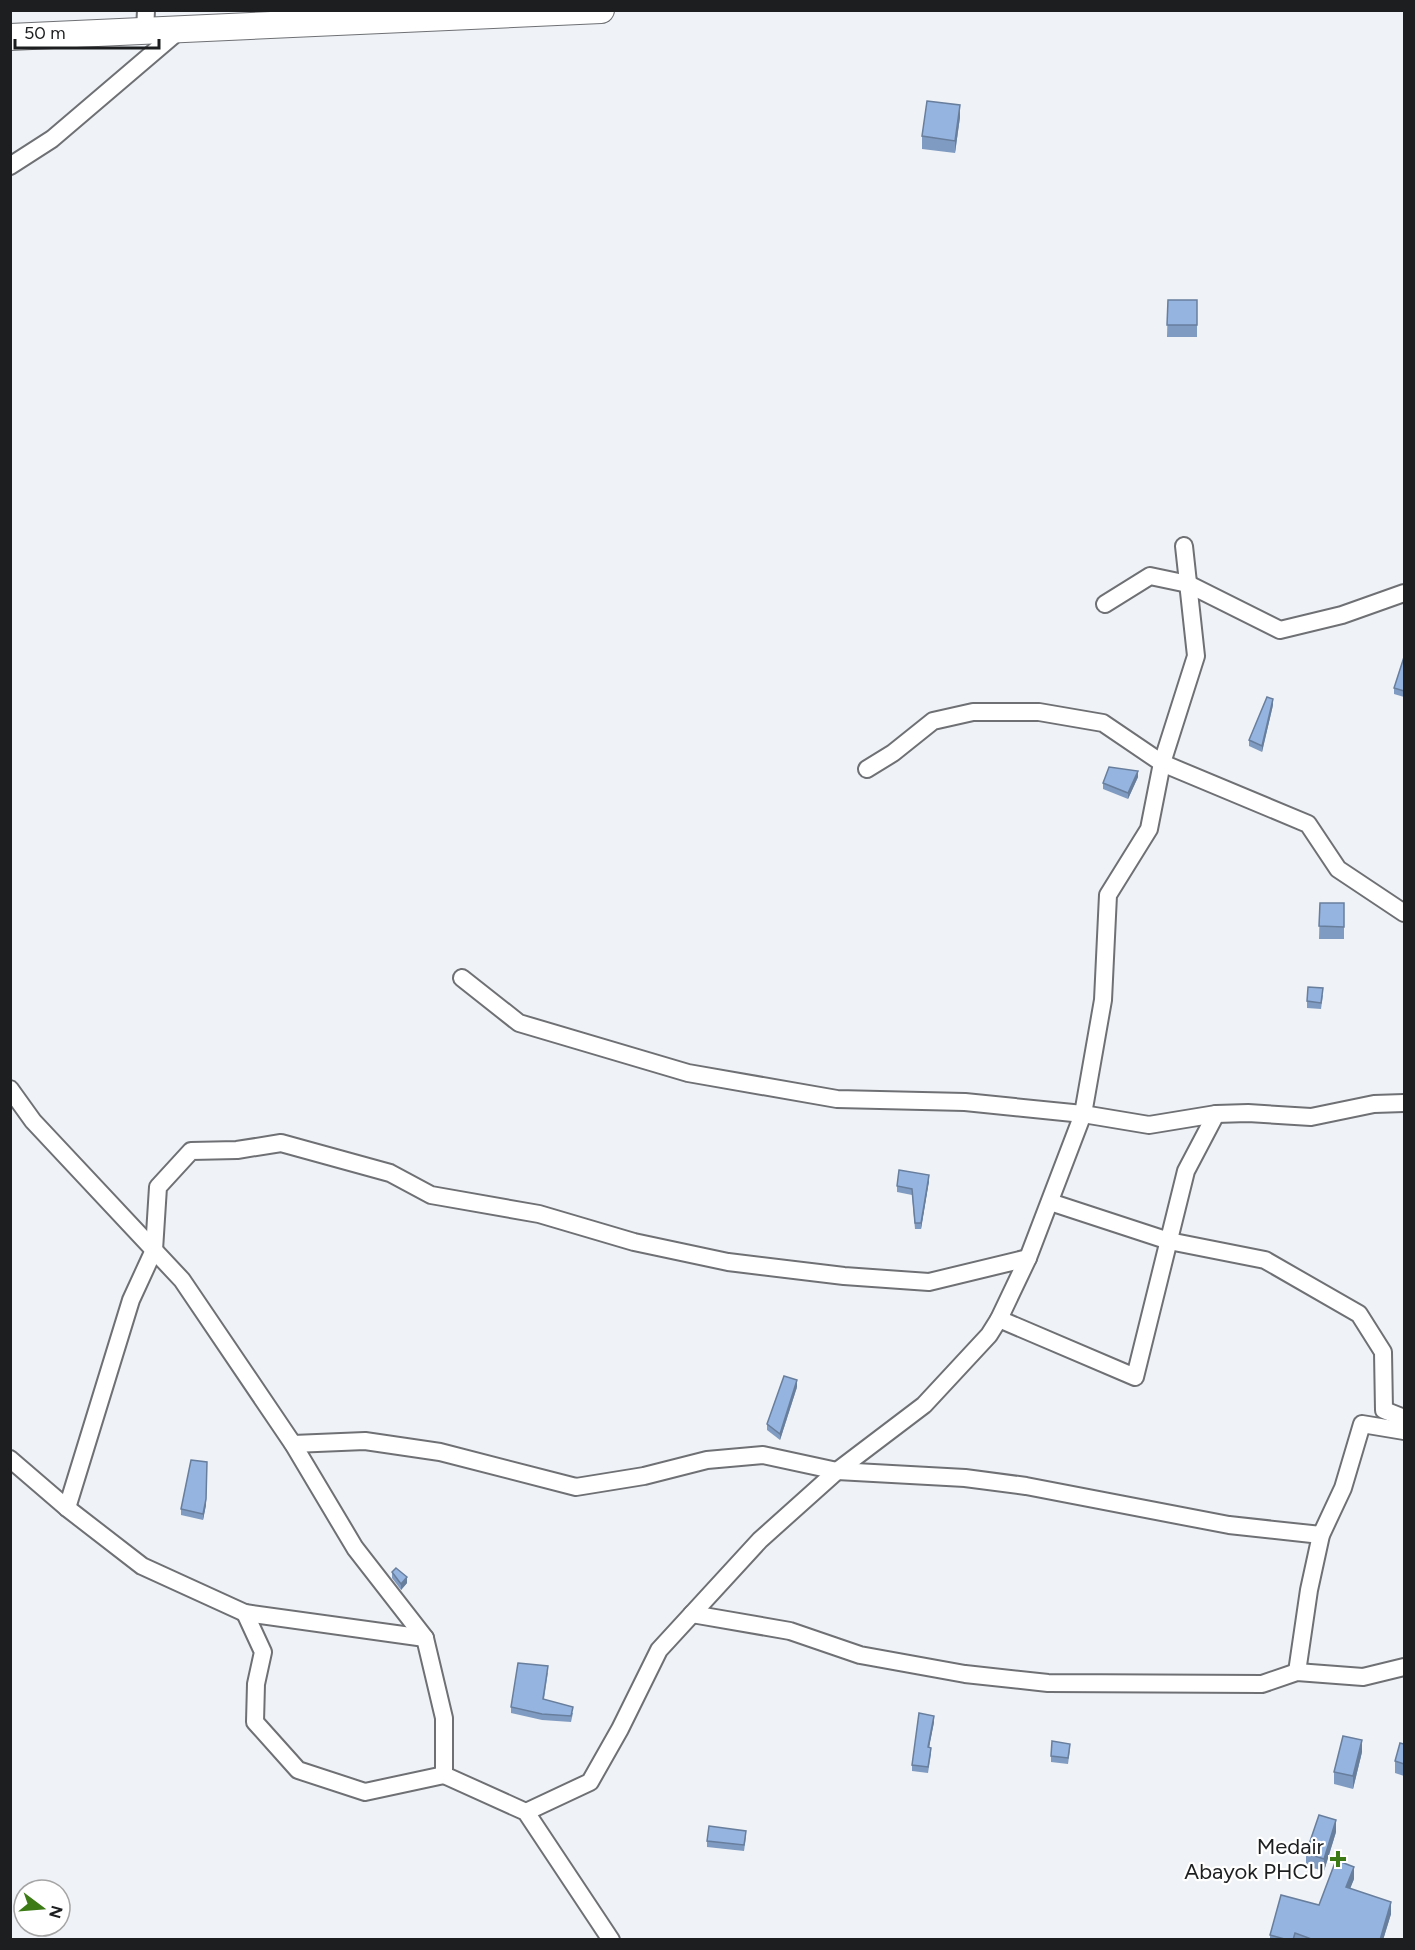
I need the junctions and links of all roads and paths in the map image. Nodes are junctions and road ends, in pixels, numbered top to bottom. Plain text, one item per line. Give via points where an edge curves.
1 (602, 10) edge
2 (465, 13) edge
3 (304, 17) edge
4 (146, 21) edge
5 (181, 29) junction
6 (10, 37) edge
7 (10, 166) edge
8 (1184, 546) dead end
9 (1188, 584) junction
10 (1404, 593) edge
11 (1105, 604) dead end
12 (1162, 763) junction
13 (867, 769) dead end
14 (1404, 913) edge
15 (462, 978) dead end
16 (10, 1089) edge
17 (1404, 1103) edge
18 (1083, 1114) junction
19 (1216, 1114) junction
20 (1050, 1202) junction
21 (1169, 1240) junction
22 (154, 1250) junction
23 (1028, 1258) junction
24 (999, 1319) junction
25 (1404, 1418) edge
26 (1404, 1431) edge
27 (293, 1444) junction
28 (10, 1459) edge
29 (837, 1471) junction
30 (67, 1508) junction
31 (1321, 1535) junction
32 (245, 1613) junction
33 (692, 1614) junction
34 (424, 1638) junction
35 (1404, 1667) edge
36 (1297, 1672) junction
37 (444, 1775) junction
38 (526, 1812) junction
39 (611, 1940) edge

1 - 2 main road
2 - 3 main road
3 - 5 main road
4 - 5 main road
4 - 6 main road
5 - 7 street via 52,139
8 - 9 street
9 - 10 street via 1280,630 1342,615
9 - 11 street via 1150,576
9 - 12 street via 1196,656
12 - 13 street via 1103,723 1039,712 973,712 933,721
12 - 14 street via 1308,824 1338,869
12 - 18 street via 1149,829 1108,895 1103,1000
15 - 18 street via 519,1023 687,1073 837,1100 965,1101
16 - 22 street via 33,1121
17 - 19 street via 1374,1104 1311,1117
18 - 19 street via 1149,1125
18 - 20 street
19 - 21 street via 1186,1171
20 - 21 street
20 - 23 street
21 - 24 street via 1135,1377
21 - 25 street via 1265,1260 1359,1314 1383,1352 1384,1410
22 - 23 street via 158,1186 191,1151 237,1150 281,1143 390,1173 431,1195 539,1214 634,1242 728,1262 929,1282
22 - 27 street via 182,1280
22 - 30 street via 131,1300
23 - 24 street
24 - 29 street via 924,1405
26 - 31 street via 1362,1424 1343,1488
27 - 29 street via 365,1441 440,1452 576,1487 707,1460 763,1455
27 - 34 street via 355,1548
28 - 30 street
29 - 31 street via 965,1478 1026,1486 1229,1525
29 - 33 street via 760,1540
30 - 32 street via 142,1566
31 - 36 street
32 - 34 street
32 - 37 street via 262,1652 255,1722 298,1770 365,1792
33 - 36 street via 790,1631 860,1655 965,1674 1048,1683 1262,1684
33 - 38 street via 659,1650 590,1782
34 - 37 street via 444,1718
35 - 36 street via 1363,1677
37 - 38 street
38 - 39 street

